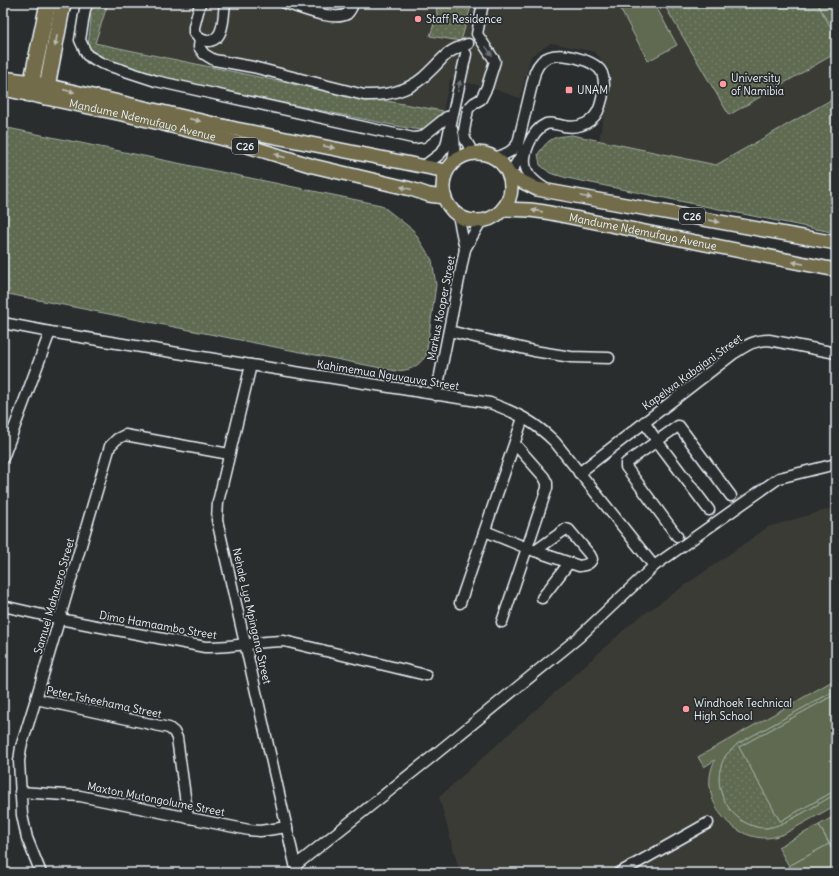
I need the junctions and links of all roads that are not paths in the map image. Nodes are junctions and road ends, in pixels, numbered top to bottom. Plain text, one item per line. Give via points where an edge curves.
1 (48, 3) edge
2 (63, 3) edge
3 (88, 3) edge
4 (225, 3) edge
5 (285, 3) edge
6 (353, 3) edge
7 (476, 3) edge
8 (483, 3) edge
9 (200, 4) edge
10 (200, 39) junction
11 (467, 49) junction
12 (3, 78) edge
13 (31, 88) junction
14 (3, 89) edge
15 (46, 91) junction
16 (449, 120) junction
17 (528, 144) junction
18 (473, 153) junction
19 (495, 158) junction
20 (424, 166) junction
21 (447, 172) junction
22 (508, 174) junction
23 (547, 191) junction
24 (444, 197) junction
25 (503, 209) junction
26 (455, 214) junction
27 (481, 221) junction
28 (836, 243) edge
29 (465, 249) junction
30 (836, 270) edge
31 (3, 323) edge
32 (449, 331) junction
33 (50, 332) junction
34 (836, 353) edge
35 (609, 358) dead end
36 (251, 365) junction
37 (436, 395) junction
38 (523, 418) junction
39 (644, 422) junction
40 (657, 441) junction
41 (515, 444) junction
42 (229, 454) junction
43 (3, 458) edge
44 (836, 464) edge
45 (578, 473) junction
46 (730, 496) dead end
47 (709, 510) dead end
48 (486, 531) junction
49 (676, 536) dead end
50 (531, 549) junction
51 (569, 563) junction
52 (654, 566) junction
53 (542, 598) dead end
54 (460, 603) dead end
55 (3, 606) edge
56 (60, 619) junction
57 (502, 622) dead end
58 (246, 645) junction
59 (426, 675) dead end
60 (36, 699) junction
61 (20, 792) junction
62 (188, 818) junction
63 (708, 823) dead end
64 (287, 827) junction
65 (296, 869) edge
66 (42, 873) edge
67 (619, 873) edge

1 - 13 highway
2 -> 15 highway
3 - 16 street via 80,40 87,55 101,63 156,81 413,138 422,137
4 - 10 street via 221,34 212,41
5 - 6 street via 331,17 347,13
7 - 11 street
8 -> 18 street via 477,34 495,61 481,99 468,109 464,135
9 - 10 street via 194,26 194,33
10 - 11 street via 199,47 204,54 214,60 253,67 364,95 399,91 430,72 454,49
16 -> 11 street
12 - 13 main road, Mandume Ndemufayo Avenue / C26
13 - 14 main road, Mandume Ndemufayo Avenue / C26
13 - 15 main road, Mandume Ndemufayo Avenue / C26
15 -> 20 main road, Mandume Ndemufayo Avenue / C26
24 -> 15 main road, Mandume Ndemufayo Avenue / C26 via 313,166 228,140
16 - 20 street via 448,139 443,150
16 - 21 street via 455,150
17 - 19 street via 544,125 551,123 574,127 589,122 600,107 603,91 603,74 599,68 587,61 554,55 542,61 537,66 533,79 518,142 514,150
17 - 22 street
17 - 23 street via 524,159 527,172
18 - 19 main road via 483,153
18 - 21 main road via 459,158
19 - 22 main road, C26
20 - 21 main road, Mandume Ndemufayo Avenue / C26
21 - 24 main road
22 - 23 main road, C26 via 537,189
22 - 25 main road via 510,194
23 -> 28 main road, C26
24 - 26 main road
25 - 27 main road via 493,217
30 -> 25 main road, Mandume Ndemufayo Avenue / C26 via 545,212
26 - 27 main road via 469,220
26 - 29 street
27 - 29 street
29 - 32 street, Markus Kooper Street
31 - 33 street, Kahimemua Nguvauva Street
32 - 35 street via 534,351 572,357
32 - 37 street, Markus Kooper Street
33 - 36 street, Kahimemua Nguvauva Street
33 - 43 street
34 - 39 street, Kapelwa Kabajani Street via 769,340 749,343
36 - 37 street, Kahimemua Nguvauva Street
36 - 42 street, Nehale Lya Mpingana Street
37 - 38 street, Kahimemua Nguvauva Street via 490,403
38 - 41 street
38 - 45 street, Kahimemua Nguvauva Street via 542,429
39 - 40 street
39 - 45 street, Kapelwa Kabajani Street
40 - 46 street via 679,426
40 - 47 street
40 - 49 street via 625,464
41 - 48 street
41 - 50 street via 547,483
42 - 56 street, Samuel Maharero Street via 126,435 117,439 110,446
42 - 58 street, Nehale Lya Mpingana Street via 218,502 217,520
44 - 52 street via 779,478
45 - 52 street, Kahimemua Nguvauva Street
48 - 50 street
48 - 54 street
50 - 51 street
50 - 51 street via 563,530 569,530 592,559 590,563 579,566
50 - 57 street
51 - 53 street
52 - 65 street via 578,638
55 - 56 street, Dimo Hamaambo Street
56 - 58 street, Dimo Hamaambo Street via 205,647
56 - 60 street, Samuel Maharero Street
58 - 59 street, Dimo Hamaambo Street via 284,641
58 - 64 street, Nehale Lya Mpingana Street
60 - 61 street, Samuel Maharero Street via 21,747
60 - 62 street, Peter Tsheehama Street via 169,728 177,738
61 - 62 street, Maxton Mutongolume Street via 80,796
61 - 66 street, Samuel Maharero Street via 27,838
62 - 64 street, Maxton Mutongolume Street via 249,830
63 - 67 street
64 - 65 street, Nehale Lya Mpingana Street

